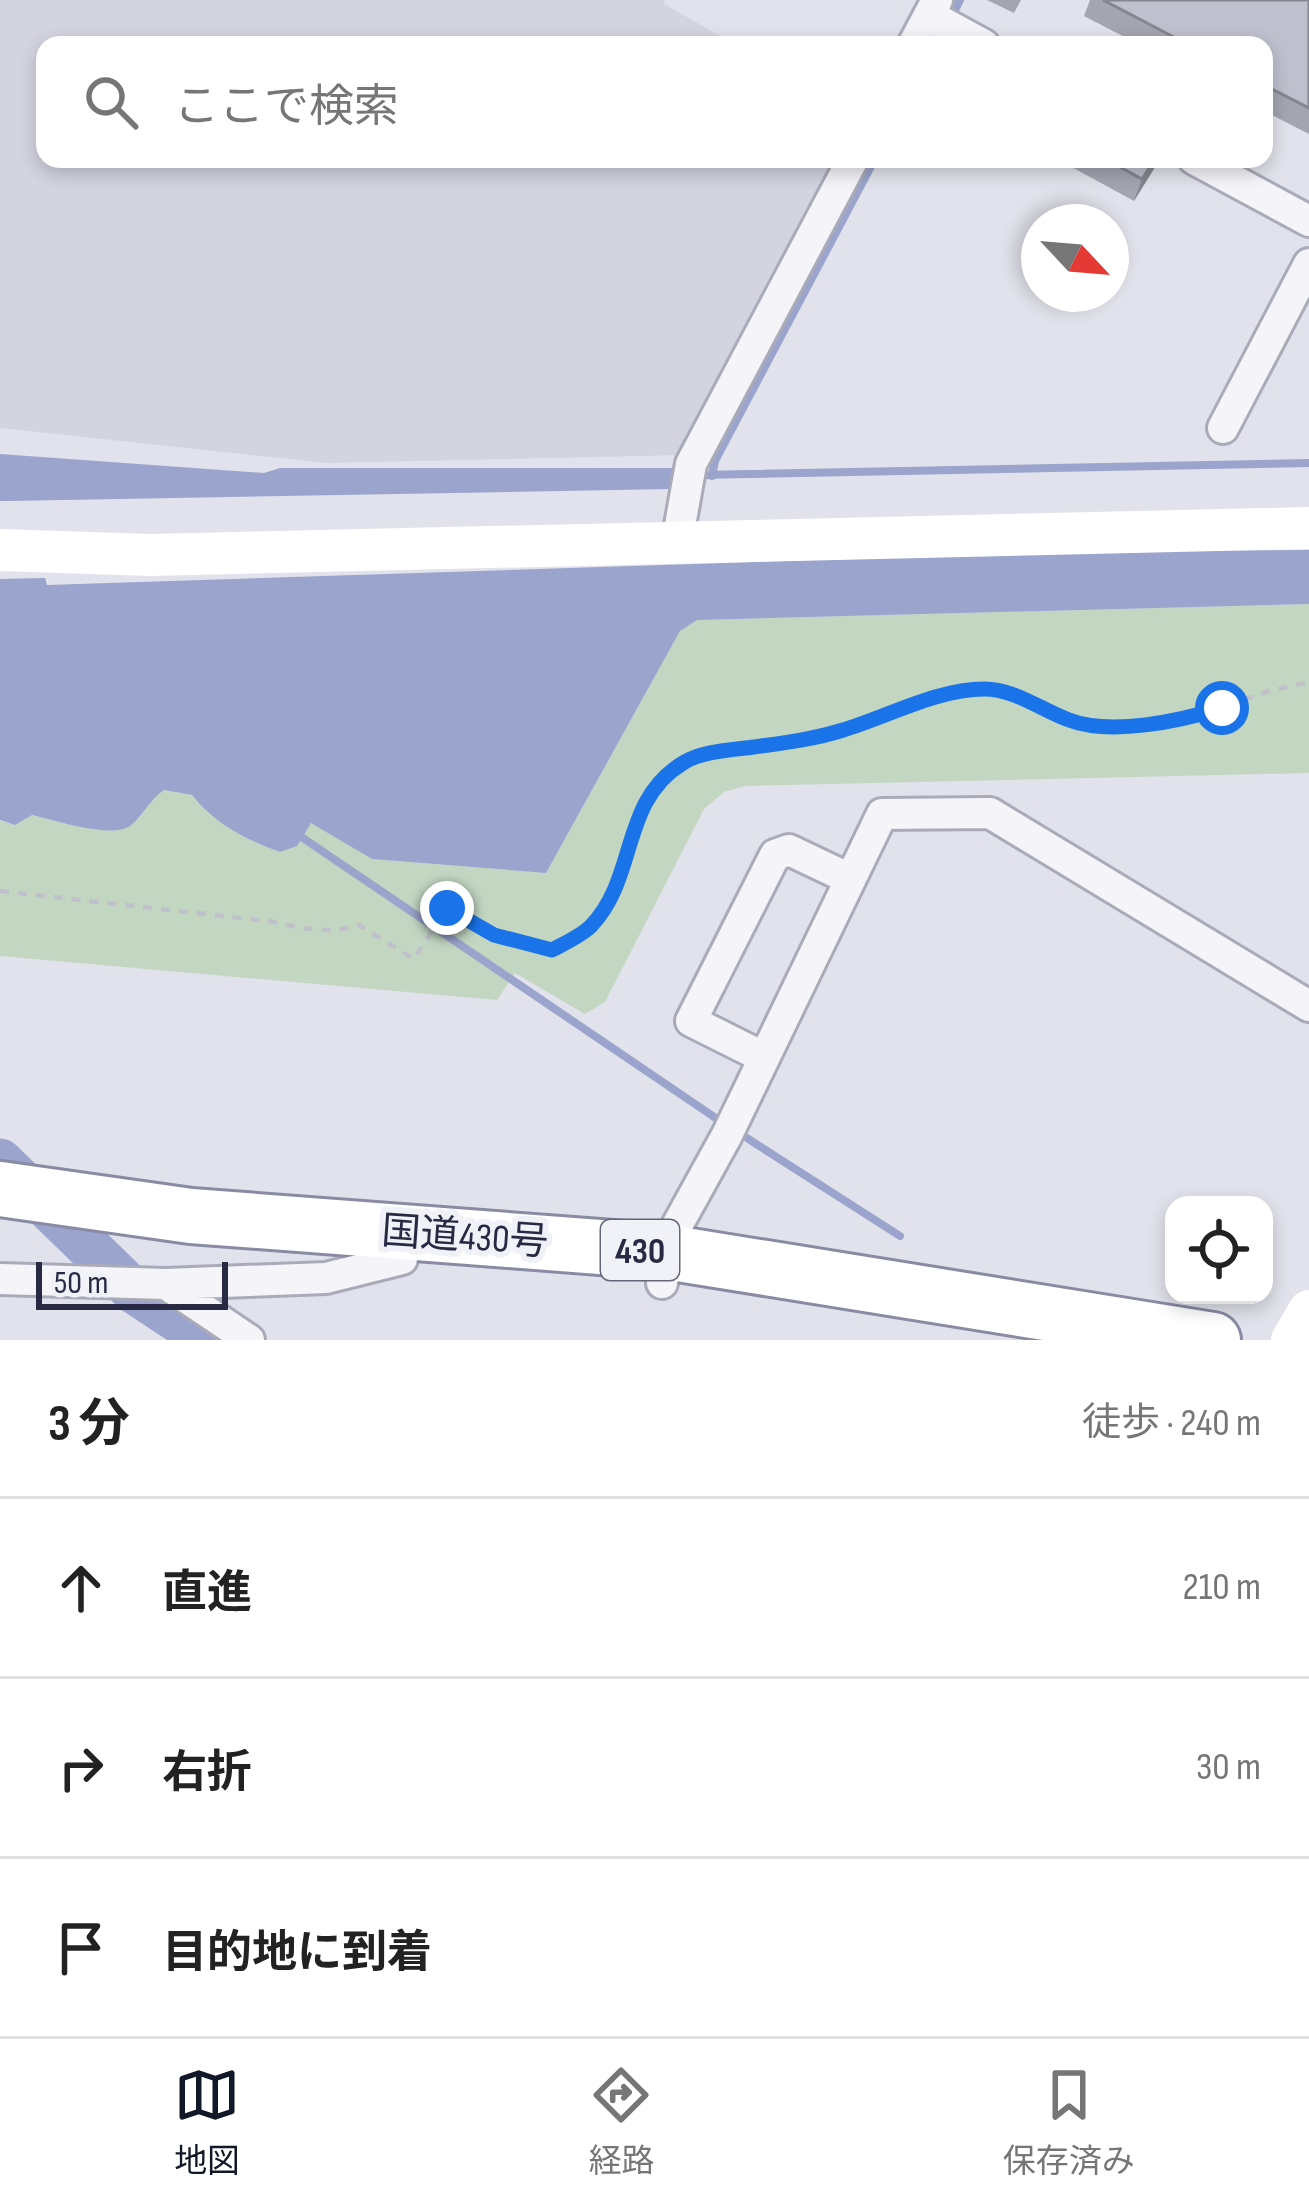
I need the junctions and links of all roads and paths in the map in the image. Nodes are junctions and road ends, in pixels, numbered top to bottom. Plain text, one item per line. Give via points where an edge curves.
1 (941, 17) edge
2 (970, 36) edge
3 (848, 168) edge
4 (1211, 168) edge
5 (1309, 221) edge
6 (1309, 264) edge
7 (1223, 428) dead end
8 (1309, 527) edge
9 (677, 542) junction
10 (0, 550) edge
11 (1309, 682) edge
12 (850, 879) junction
13 (0, 891) edge
14 (1309, 1006) edge
15 (763, 1058) junction
16 (35, 1220) edge
17 (402, 1259) junction
18 (664, 1268) junction
19 (0, 1280) edge
20 (156, 1284) junction
21 (1309, 1311) edge
22 (249, 1340) edge
23 (997, 1340) edge
24 (1213, 1340) edge
25 (1292, 1340) edge

1 - 2 street
3 - 9 street via 688,477
4 - 5 street
6 - 7 street
8 - 9 street
9 - 10 street via 150,555
11 - 13 path via 1180,721 1130,725 1075,723 983,689 910,704 841,731 684,762 636,815 613,896 590,928 552,950 494,935 447,908 414,959 359,925 311,931
12 - 14 street via 882,814 990,813
12 - 15 street
12 - 15 street via 789,850 775,855 691,1021
15 - 18 street
16 - 17 highway, 国道430号 / 430
16 - 18 highway, 国道430号 / 430 via 191,1216
16 - 19 street
16 - 20 street
17 - 18 highway, 国道430号 / 430 via 604,1274
17 - 20 street via 326,1278
18 - 23 highway, 国道430号 / 430
18 - 24 highway, 国道430号 / 430
20 - 22 street
21 - 25 street

